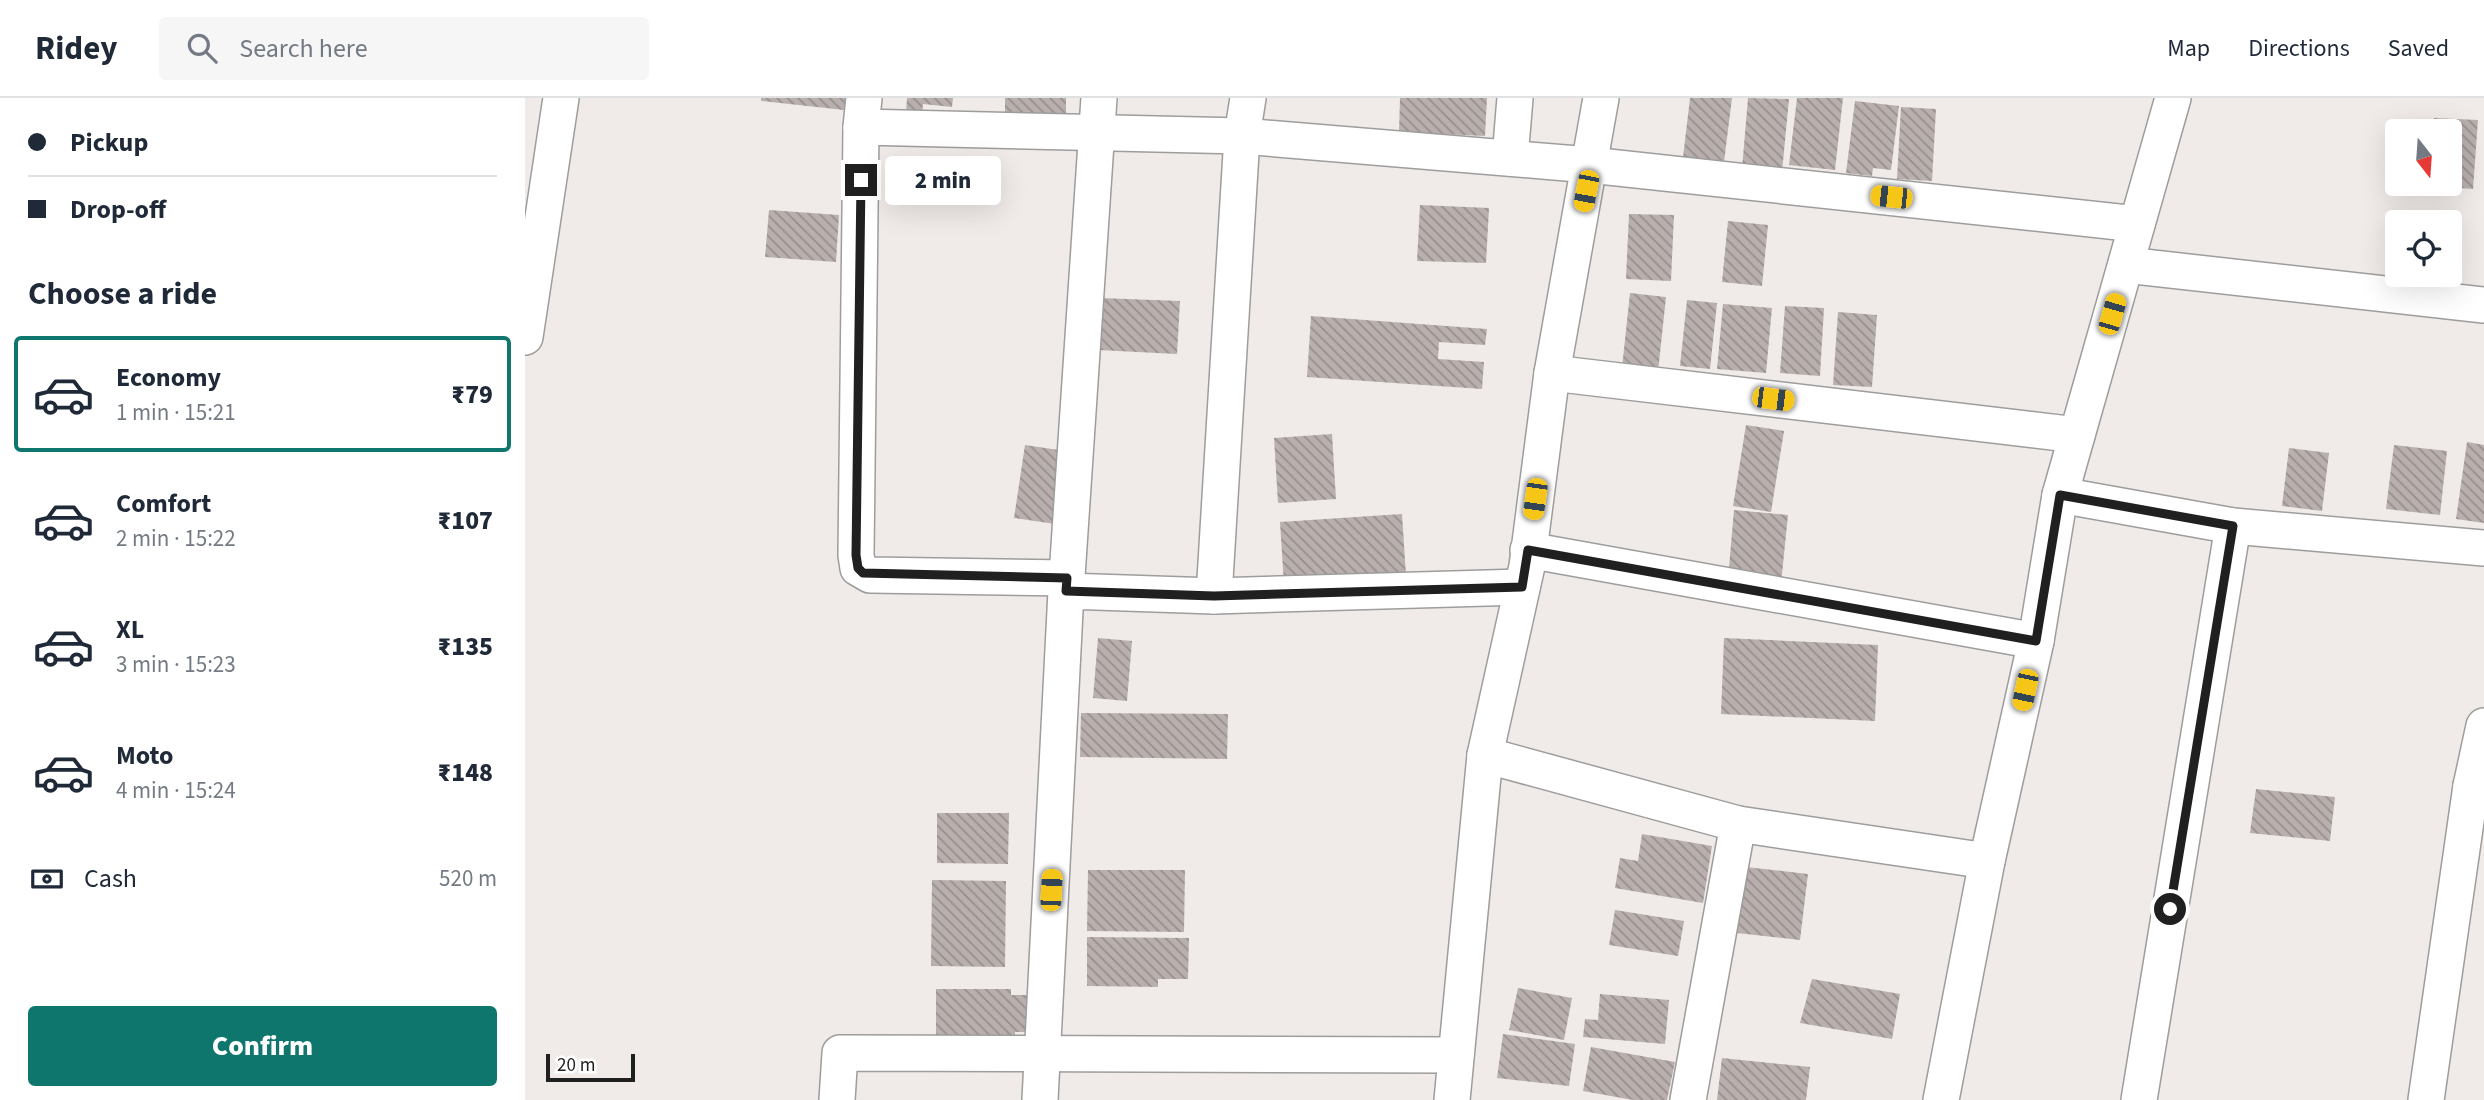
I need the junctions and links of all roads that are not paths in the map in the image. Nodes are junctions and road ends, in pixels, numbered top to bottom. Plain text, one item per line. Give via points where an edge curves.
1 (561, 98) edge
2 (1099, 98) edge
3 (1248, 98) edge
4 (1515, 98) edge
5 (1601, 98) edge
6 (2173, 98) edge
7 (863, 112) edge
8 (1098, 132) junction
9 (1242, 136) junction
10 (1510, 158) junction
11 (1590, 165) junction
12 (2137, 224) junction
13 (2126, 265) junction
14 (2484, 304) edge
15 (525, 337) edge
16 (1552, 373) junction
17 (2077, 435) junction
18 (2060, 495) junction
19 (2233, 526) junction
20 (2484, 548) edge
21 (1528, 550) junction
22 (1067, 585) junction
23 (1522, 587) junction
24 (1214, 596) junction
25 (2036, 641) junction
26 (2484, 726) edge
27 (1485, 755) junction
28 (2477, 788) edge
29 (1738, 824) junction
30 (1987, 861) junction
31 (1043, 1053) junction
32 (1456, 1055) junction
33 (837, 1100) edge
34 (1040, 1100) edge
35 (1452, 1100) edge
36 (1688, 1100) edge
37 (1941, 1100) edge
38 (2139, 1100) edge
39 (2426, 1100) edge

1 - 15 street
2 - 8 street
3 - 9 street
4 - 10 street
5 - 11 street
6 - 12 street
7 - 8 street
7 - 22 street via 858,568 870,575
8 - 9 street
8 - 22 street
9 - 10 street
9 - 24 street
10 - 11 street
11 - 12 street
11 - 16 street
12 - 13 street
13 - 14 street
13 - 17 street
16 - 17 street
16 - 21 street
17 - 18 street
18 - 19 street
18 - 25 street
19 - 20 street
19 - 38 street
21 - 23 street
21 - 25 street
22 - 24 street
22 - 31 street
23 - 24 street
23 - 27 street
25 - 30 street
26 - 28 street
27 - 29 street
27 - 32 street
28 - 39 street
29 - 30 street
29 - 36 street
30 - 37 street
31 - 32 street
31 - 33 street via 840,1053
31 - 34 street
32 - 35 street

